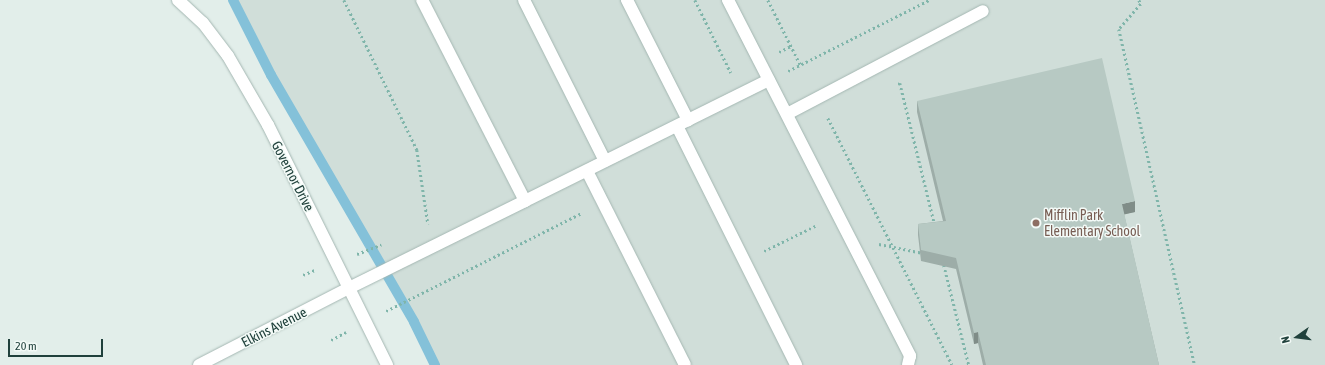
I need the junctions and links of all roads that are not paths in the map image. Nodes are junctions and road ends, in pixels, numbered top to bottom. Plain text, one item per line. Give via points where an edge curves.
1 (178, 0) edge
2 (422, 0) edge
3 (524, 0) edge
4 (627, 0) edge
5 (728, 0) edge
6 (983, 11) dead end
7 (769, 80) junction
8 (787, 114) junction
9 (688, 120) junction
10 (677, 126) junction
11 (606, 161) junction
12 (587, 171) junction
13 (525, 201) junction
14 (349, 288) junction
15 (199, 365) edge
16 (387, 365) edge
17 (685, 365) edge
18 (796, 365) edge
19 (908, 365) edge

1 - 14 street, Governor Drive via 203,23 228,56 268,125
2 - 13 street
3 - 11 street
4 - 9 street
5 - 7 street
6 - 8 street
7 - 8 street
7 - 9 street, Elkins Avenue
8 - 19 street via 910,356
9 - 10 street, Elkins Avenue
10 - 11 street, Elkins Avenue
10 - 18 street
11 - 12 street, Elkins Avenue
12 - 13 street, Elkins Avenue
12 - 17 street
13 - 14 street, Elkins Avenue
14 - 15 street, Elkins Avenue
14 - 16 street, Governor Drive

